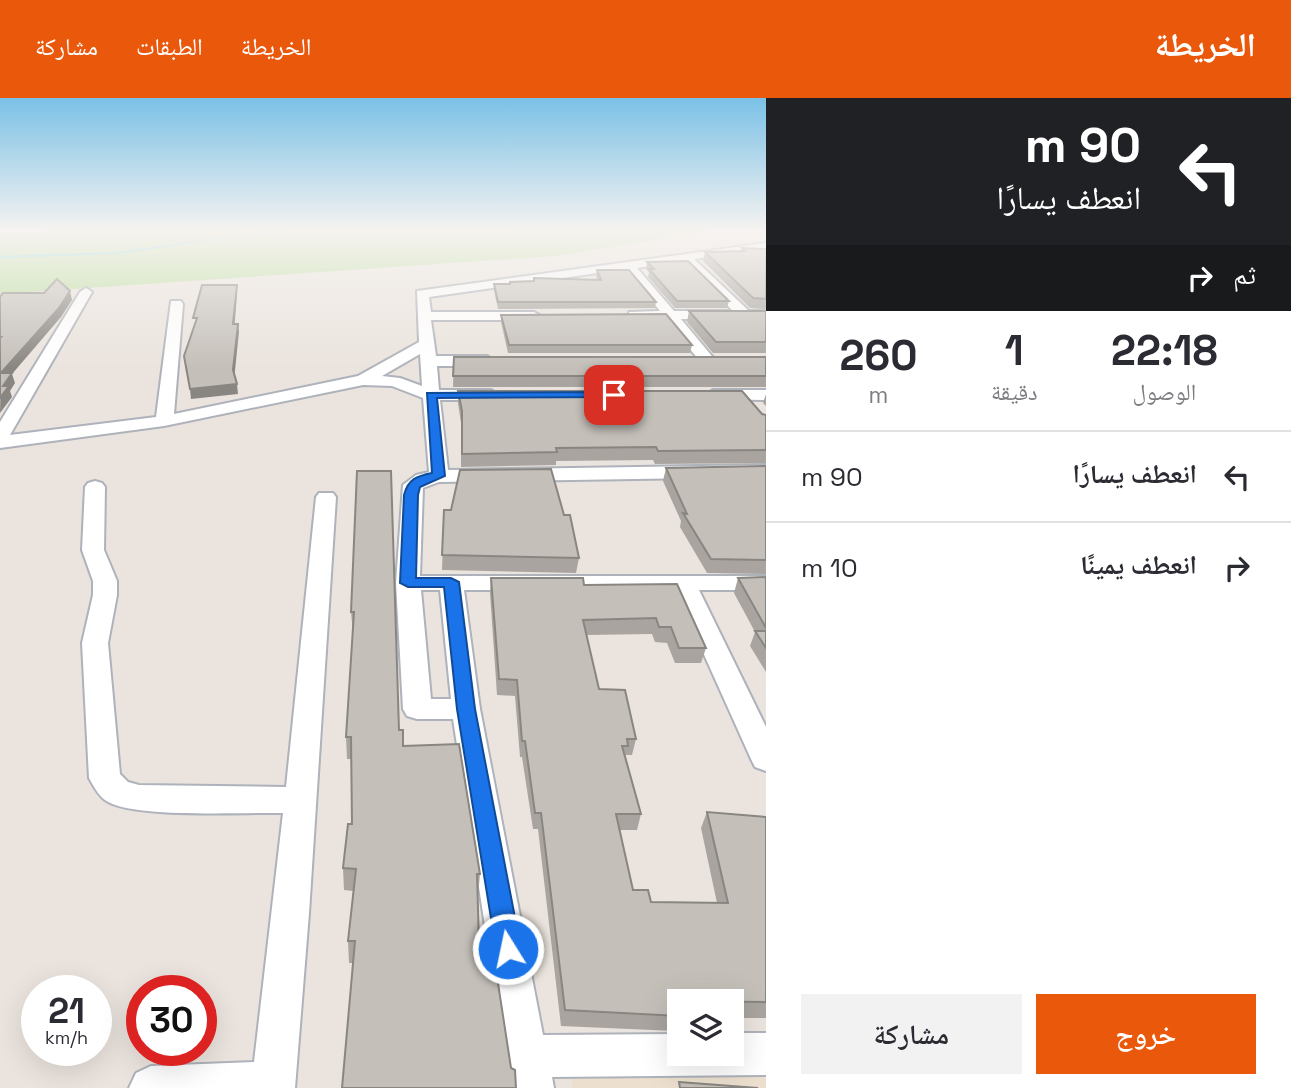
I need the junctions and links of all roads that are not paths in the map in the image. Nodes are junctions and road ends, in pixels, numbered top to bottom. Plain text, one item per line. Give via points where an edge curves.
1 (549, 276) edge
2 (638, 276) edge
3 (705, 276) edge
4 (86, 292) dead end
5 (176, 304) dead end
6 (615, 315) edge
7 (670, 315) junction
8 (745, 315) junction
9 (766, 315) edge
10 (424, 316) junction
11 (547, 316) edge
12 (426, 344) junction
13 (428, 361) junction
14 (498, 361) edge
15 (680, 361) edge
16 (363, 380) junction
17 (431, 395) junction
18 (513, 395) edge
19 (691, 395) edge
20 (745, 395) junction
21 (766, 395) edge
22 (759, 413) edge
23 (164, 421) junction
24 (0, 439) edge
25 (766, 471) edge
26 (439, 476) junction
27 (95, 487) dead end
28 (326, 497) dead end
29 (451, 582) junction
30 (683, 582) junction
31 (408, 583) junction
32 (766, 583) edge
33 (466, 709) junction
34 (766, 759) edge
35 (301, 800) junction
36 (766, 1054) edge
37 (530, 1072) edge
38 (273, 1085) edge
39 (151, 1088) edge

1 - 10 street via 422,294
2 - 7 street
3 - 8 street
4 - 24 street
5 - 23 street
6 - 7 street
7 - 8 street
7 - 15 street via 714,361
8 - 9 street
10 - 11 street
10 - 12 street
12 - 13 street
12 - 16 street
13 - 14 street
13 - 17 street
16 - 17 street via 394,381
16 - 23 street
17 - 18 street
17 - 26 street
19 - 20 street
20 - 21 street
20 - 22 street
23 - 24 street
25 - 26 street
26 - 31 street via 413,485
27 - 35 street via 93,550 105,582 95,643 105,778 117,792 139,798
28 - 35 street
29 - 30 street
29 - 31 street
29 - 33 street
30 - 32 street
30 - 34 street
31 - 33 street via 417,709
33 - 37 street
35 - 38 street
36 - 37 street
38 - 39 street

